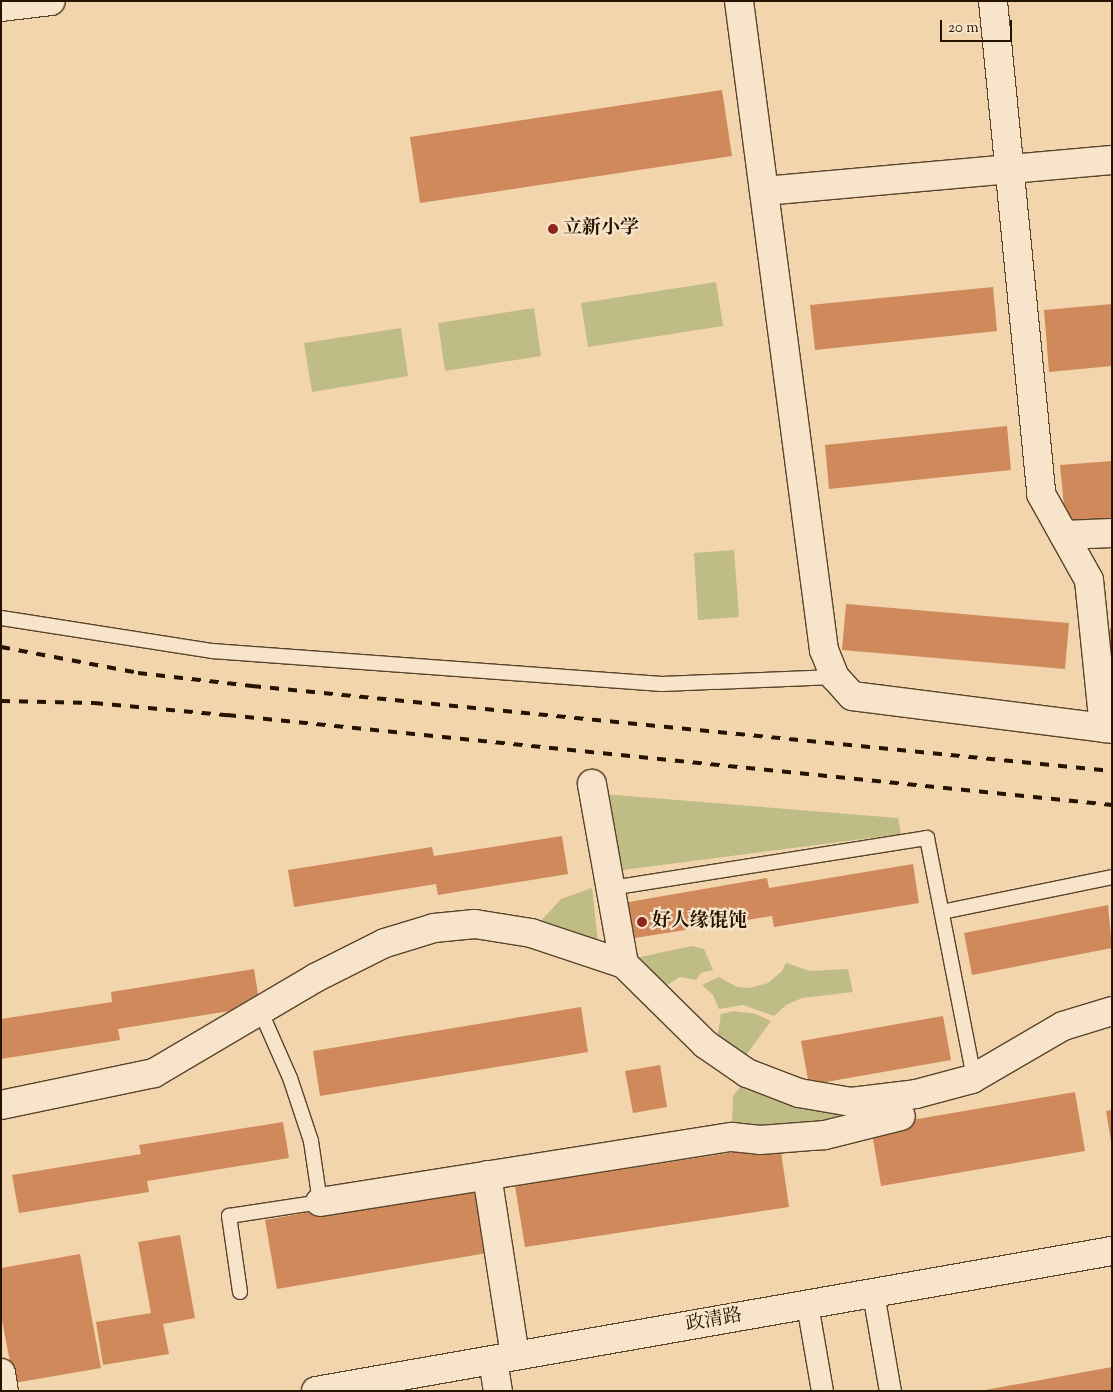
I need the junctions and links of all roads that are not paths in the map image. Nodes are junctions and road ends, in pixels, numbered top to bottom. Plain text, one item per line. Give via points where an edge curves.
1 (51, 1) edge
2 (739, 1) edge
3 (993, 1) edge
4 (1, 7) edge
5 (1112, 160) edge
6 (1009, 169) junction
7 (764, 191) junction
8 (1112, 533) edge
9 (1064, 535) junction
10 (1, 618) edge
11 (835, 677) junction
12 (1108, 729) edge
13 (592, 784) dead end
14 (1112, 878) edge
15 (610, 888) junction
16 (942, 912) junction
17 (624, 964) junction
18 (260, 1010) junction
19 (1112, 1011) edge
20 (974, 1078) junction
21 (1, 1105) edge
22 (902, 1116) dead end
23 (487, 1175) junction
24 (320, 1202) junction
25 (1112, 1251) edge
26 (240, 1292) dead end
27 (873, 1293) junction
28 (807, 1304) junction
29 (504, 1358) junction
30 (1, 1373) edge
31 (4, 1391) edge
32 (316, 1391) edge
33 (498, 1391) edge
34 (822, 1391) edge
35 (890, 1391) edge

1 - 4 street
2 - 7 street
3 - 6 street
5 - 6 street
6 - 7 street
6 - 9 street via 1041,494
7 - 11 street via 824,650
8 - 9 street
9 - 12 street via 1089,580
10 - 11 lane via 212,651 662,684
11 - 12 street via 852,696
13 - 15 street
14 - 16 lane
15 - 16 lane via 928,838
15 - 17 street
16 - 20 lane
17 - 18 street via 531,932 475,924 434,928 385,943
17 - 20 street via 705,1044 747,1073 799,1093 851,1102 916,1094
18 - 21 street via 154,1073
18 - 24 lane via 290,1078 311,1141
19 - 20 street via 1063,1026
22 - 23 street via 825,1135 760,1140 732,1136
23 - 24 street
23 - 29 street
24 - 26 lane via 229,1216
25 - 27 street, 政清路
27 - 28 street, 政清路
27 - 35 street
28 - 29 street, 政清路
28 - 34 street
29 - 32 street, 政清路
29 - 33 street
30 - 31 street

